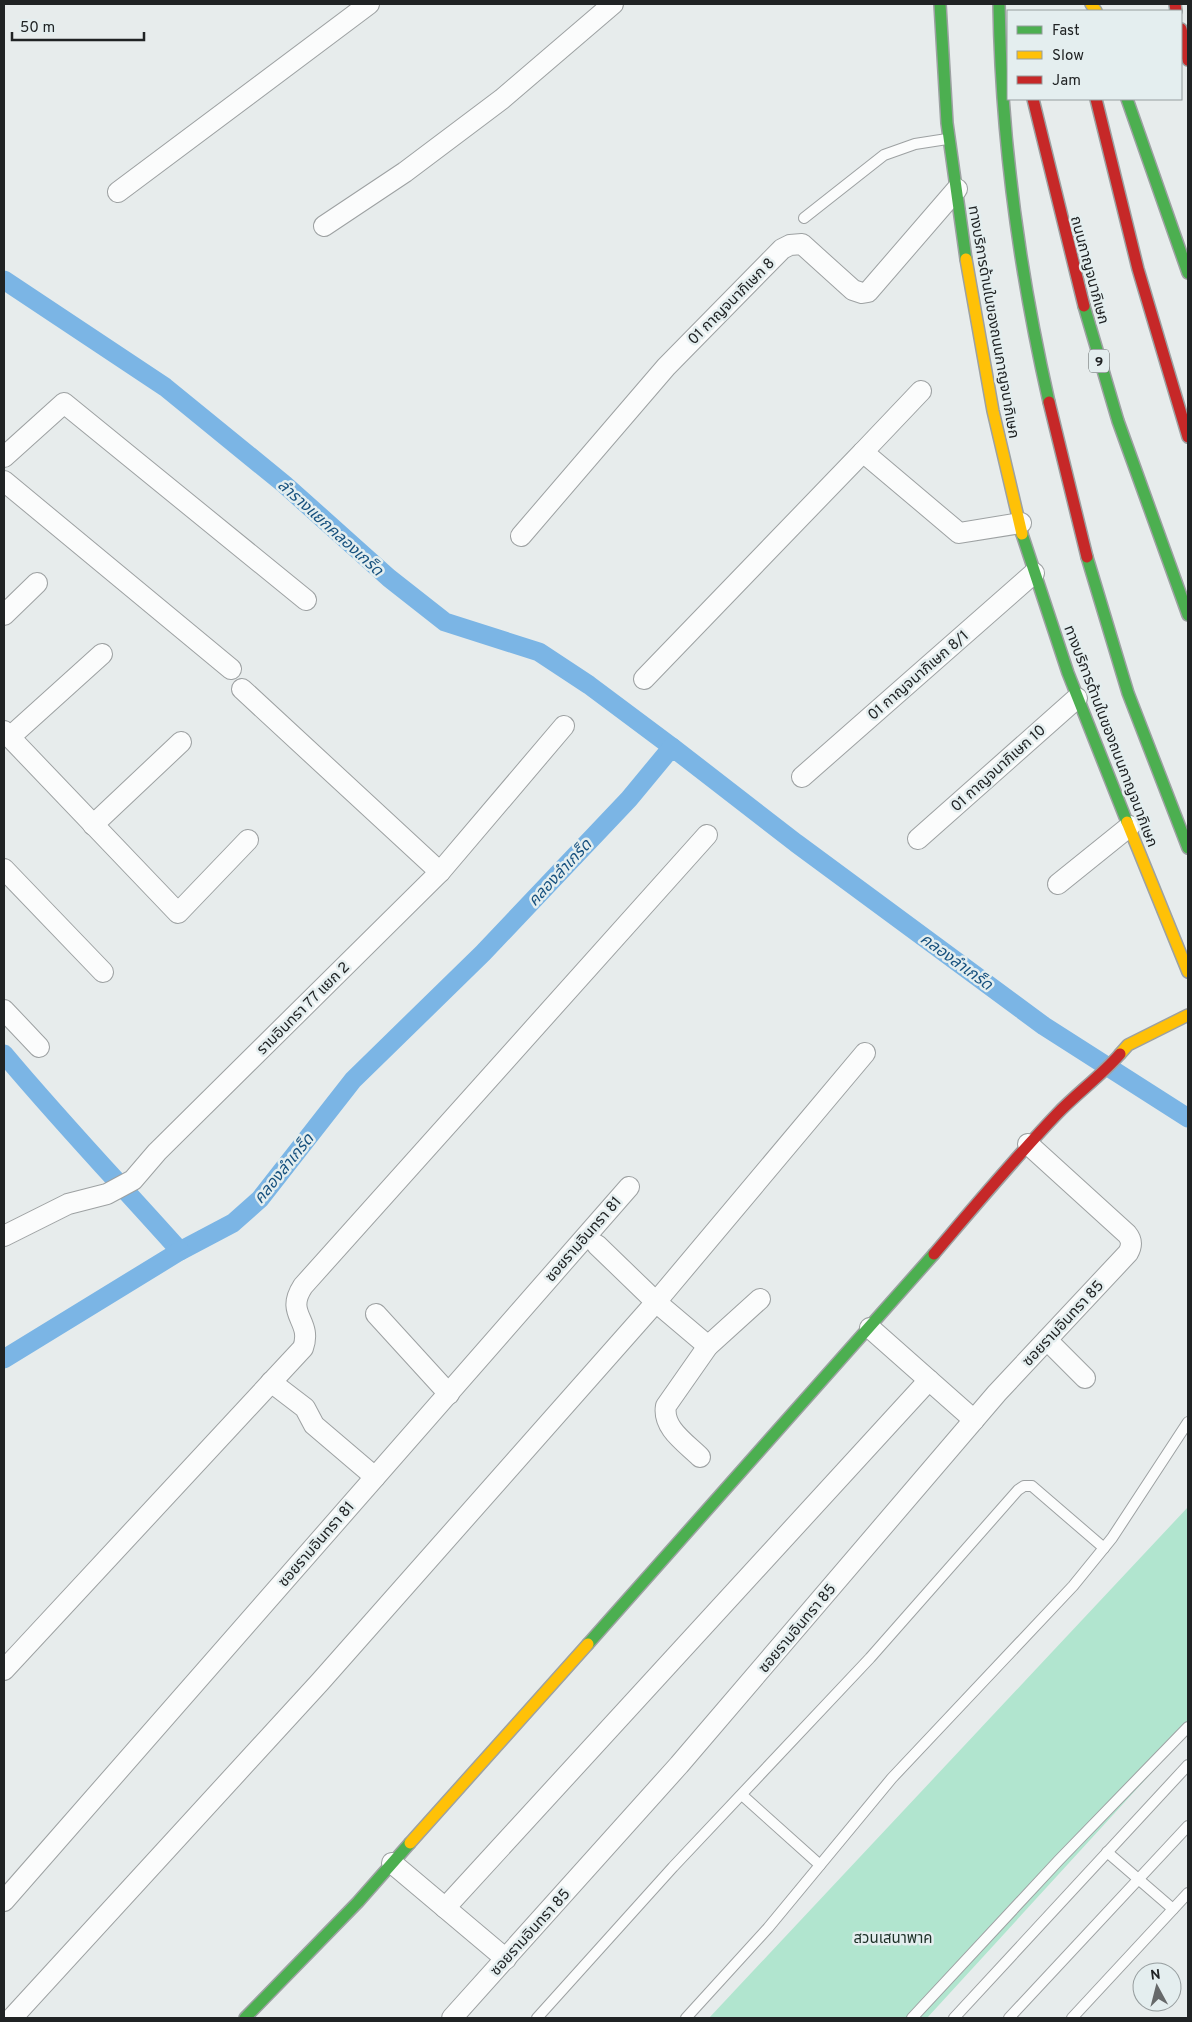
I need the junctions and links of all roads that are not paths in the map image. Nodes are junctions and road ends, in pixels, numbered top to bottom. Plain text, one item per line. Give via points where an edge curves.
1 (369, 4) edge
2 (613, 4) edge
3 (940, 4) edge
4 (999, 4) edge
5 (1182, 33) edge
6 (1188, 60) edge
7 (1033, 100) edge
8 (1096, 100) edge
9 (1126, 100) edge
10 (949, 138) junction
11 (957, 189) junction
12 (118, 192) dead end
13 (804, 218) dead end
14 (324, 226) dead end
15 (1188, 272) edge
16 (921, 391) dead end
17 (1188, 437) edge
18 (863, 452) junction
19 (4, 457) edge
20 (4, 481) edge
21 (1020, 523) junction
22 (521, 536) dead end
23 (1034, 573) junction
24 (37, 583) dead end
25 (306, 600) dead end
26 (4, 615) edge
27 (1188, 616) edge
28 (102, 654) dead end
29 (231, 669) dead end
30 (644, 679) dead end
31 (242, 689) dead end
32 (1077, 698) junction
33 (564, 726) dead end
34 (7, 734) edge
35 (181, 742) dead end
36 (802, 777) dead end
37 (93, 825) junction
38 (1130, 826) junction
39 (707, 835) dead end
40 (918, 839) dead end
41 (248, 840) dead end
42 (1188, 848) edge
43 (4, 869) edge
44 (440, 872) junction
45 (1058, 884) dead end
46 (103, 972) dead end
47 (1188, 972) edge
48 (4, 1010) edge
49 (1188, 1015) edge
50 (39, 1047) dead end
51 (865, 1053) dead end
52 (1028, 1144) junction
53 (629, 1187) dead end
54 (4, 1236) edge
55 (597, 1245) dead end
56 (760, 1299) dead end
57 (656, 1302) junction
58 (376, 1314) dead end
59 (870, 1328) junction
60 (1048, 1340) junction
61 (708, 1346) junction
62 (1086, 1378) dead end
63 (929, 1380) junction
64 (271, 1382) junction
65 (449, 1394) junction
66 (974, 1420) junction
67 (1188, 1422) edge
68 (700, 1457) dead end
69 (375, 1477) junction
70 (1104, 1548) junction
71 (4, 1670) edge
72 (1188, 1727) edge
73 (1188, 1765) edge
74 (742, 1795) junction
75 (1188, 1826) edge
76 (1107, 1852) junction
77 (392, 1863) junction
78 (820, 1865) junction
79 (1138, 1879) junction
80 (1188, 1893) edge
81 (4, 1901) edge
82 (445, 1908) junction
83 (1173, 1910) junction
84 (506, 1959) junction
85 (12, 2018) edge
86 (245, 2018) edge
87 (452, 2018) edge
88 (537, 2018) edge
89 (686, 2018) edge
90 (912, 2018) edge
91 (954, 2018) edge
92 (1009, 2018) edge
93 (1072, 2018) edge

1 - 12 street
2 - 14 street via 502,99 406,172
3 - 10 main road, ทางบริการด้านในของถนนกาญจนาภิเษก
4 - 42 main road via 1002,119 1012,209 1044,379 1092,579 1128,693
5 - 6 main road
7 - 27 main road, ถนนกาญจนาภิเษก / 9 via 1060,220 1098,356
8 - 17 main road via 1120,208 1157,342
9 - 15 main road
10 - 11 main road, ทางบริการด้านในของถนนกาญจนาภิเษก
10 - 13 lane via 915,144 884,155
11 - 21 main road, ทางบริการด้านในของถนนกาญจนาภิเษก via 961,234 991,407
11 - 22 street, 01 กาญจนาภิเษก 8 via 868,292 853,290 802,244 782,250 666,367
16 - 18 street
18 - 21 street via 959,533
18 - 30 street
19 - 25 street via 64,403
20 - 29 street
21 - 23 main road, ทางบริการด้านในของถนนกาญจนาภิเษก
23 - 32 main road, ทางบริการด้านในของถนนกาญจนาภิเษก
23 - 36 street, 01 กาญจนาภิเษก 8/1
24 - 26 street
28 - 34 street
31 - 44 street
32 - 38 main road, ทางบริการด้านในของถนนกาญจนาภิเษก
32 - 40 street, 01 กาญจนาภิเษก 10
33 - 44 street, รามอินทรา 77 แยก 2
34 - 37 street
35 - 37 street
37 - 41 street via 178,913
38 - 45 street
38 - 47 main road, ทางบริการด้านในของถนนกาญจนาภิเษก
39 - 64 street via 303,1286 296,1297 295,1308 306,1331 303,1348
43 - 46 street
44 - 54 street, รามอินทรา 77 แยก 2 via 132,1180 107,1194 68,1204
48 - 50 street
49 - 52 main road via 1128,1045
51 - 57 street
52 - 59 main road
52 - 60 street, ซอยรามอินทรา 85 via 1130,1238 1128,1253
53 - 65 street, ซอยรามอินทรา 81
55 - 57 street
56 - 61 street
57 - 61 street
57 - 85 street via 313,1690
58 - 65 street
59 - 63 street
59 - 77 main road
60 - 62 street
60 - 66 street, ซอยรามอินทรา 85
61 - 68 street via 673,1393 664,1414 668,1425
63 - 66 street
63 - 82 street
64 - 69 street via 305,1408 314,1425
64 - 71 street
65 - 69 street, ซอยรามอินทรา 81
66 - 84 street, ซอยรามอินทรา 85 via 679,1765
67 - 70 lane
69 - 81 street, ซอยรามอินทรา 81
70 - 74 lane via 1032,1486 1024,1486
70 - 78 lane via 1041,1622 892,1778
72 - 90 lane
73 - 76 lane
74 - 78 lane
74 - 88 lane
75 - 79 lane
76 - 79 lane
76 - 91 lane
77 - 82 street
77 - 86 main road
78 - 89 lane
79 - 83 lane
79 - 92 lane
80 - 83 lane
82 - 84 street
83 - 93 lane
84 - 87 street, ซอยรามอินทรา 85

